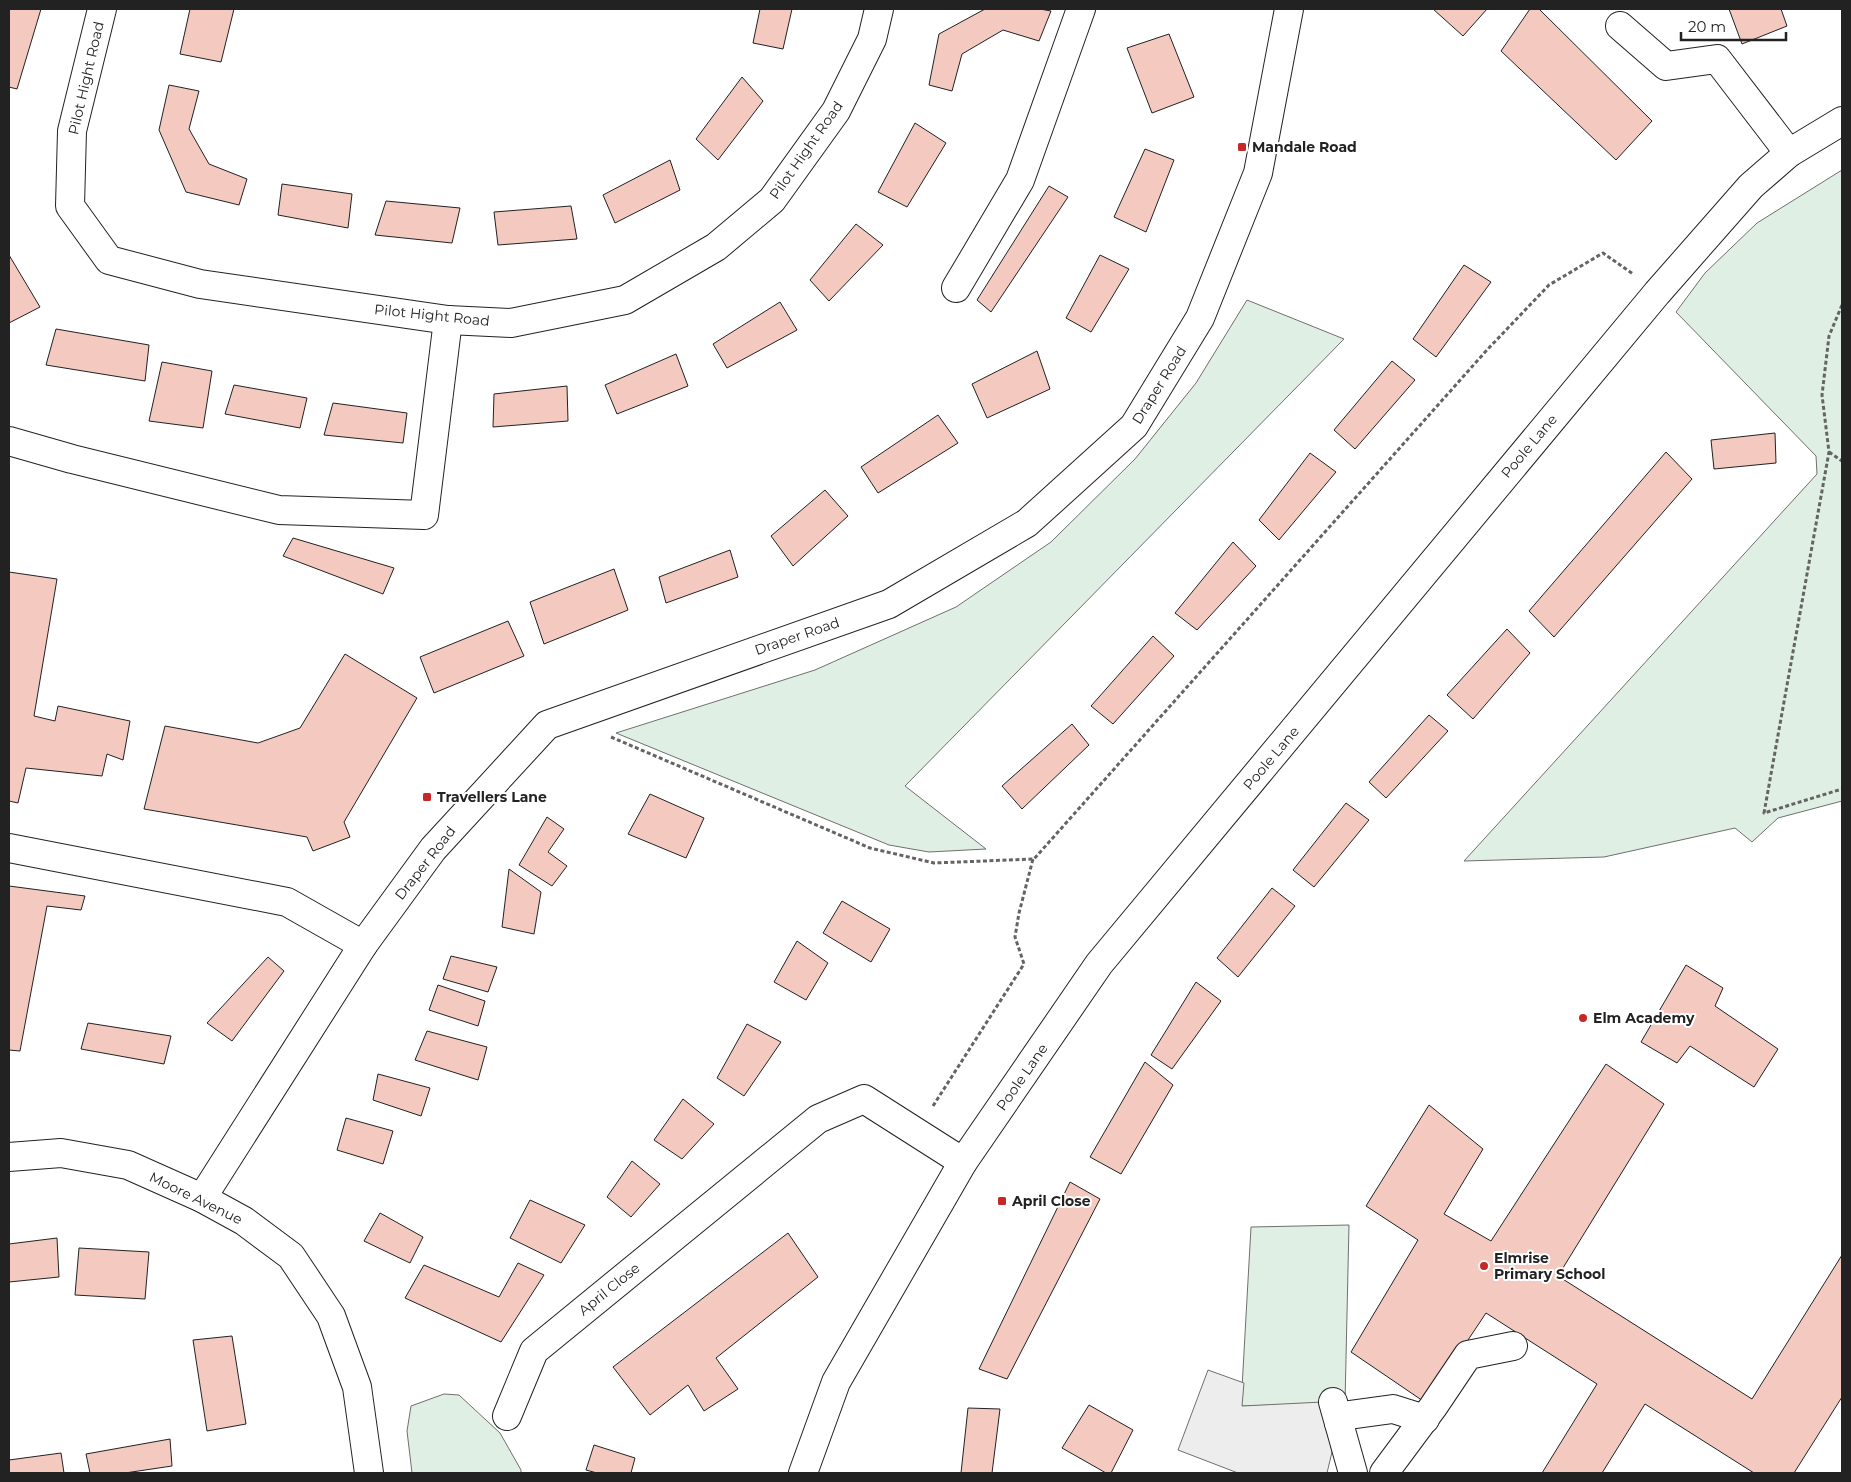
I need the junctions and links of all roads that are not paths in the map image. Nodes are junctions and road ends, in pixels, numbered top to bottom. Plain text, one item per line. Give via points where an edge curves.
1 (102, 9) edge
2 (879, 9) edge
3 (1081, 9) edge
4 (1290, 9) edge
5 (1620, 26) dead end
6 (1842, 121) edge
7 (1789, 153) junction
8 (956, 288) dead end
9 (448, 320) junction
10 (9, 441) edge
11 (9, 848) edge
12 (363, 945) junction
13 (9, 1157) edge
14 (963, 1162) junction
15 (202, 1198) junction
16 (1513, 1346) dead end
17 (507, 1416) dead end
18 (1425, 1419) junction
19 (369, 1473) edge
20 (803, 1473) edge
21 (1353, 1473) edge
22 (1384, 1473) edge

1 - 9 street, Pilot Hight Road via 72,131 70,206 109,260 200,284
2 - 9 street, Pilot Hight Road via 872,39 836,112 772,200 716,247 625,300 511,323
3 - 8 street via 1020,180
4 - 12 street, Draper Road via 1258,173 1200,318 1134,426 1027,523 888,604 547,725 432,849
5 - 7 street via 1666,66 1717,59
6 - 7 street, Poole Lane
7 - 14 street, Poole Lane via 1751,186 1657,293 1099,964
9 - 10 street via 424,516 279,510 72,460
11 - 12 street via 287,902
12 - 15 street, Draper Road
13 - 15 street, Moore Avenue via 61,1153 128,1165
14 - 17 street, April Close via 864,1098 818,1119 534,1351
14 - 20 street, Poole Lane via 836,1382
15 - 19 street, Moore Avenue via 244,1221 291,1256 331,1316 357,1387
16 - 18 street via 1468,1355
18 - 21 street via 1393,1409 1348,1415 1336,1413
18 - 22 street

